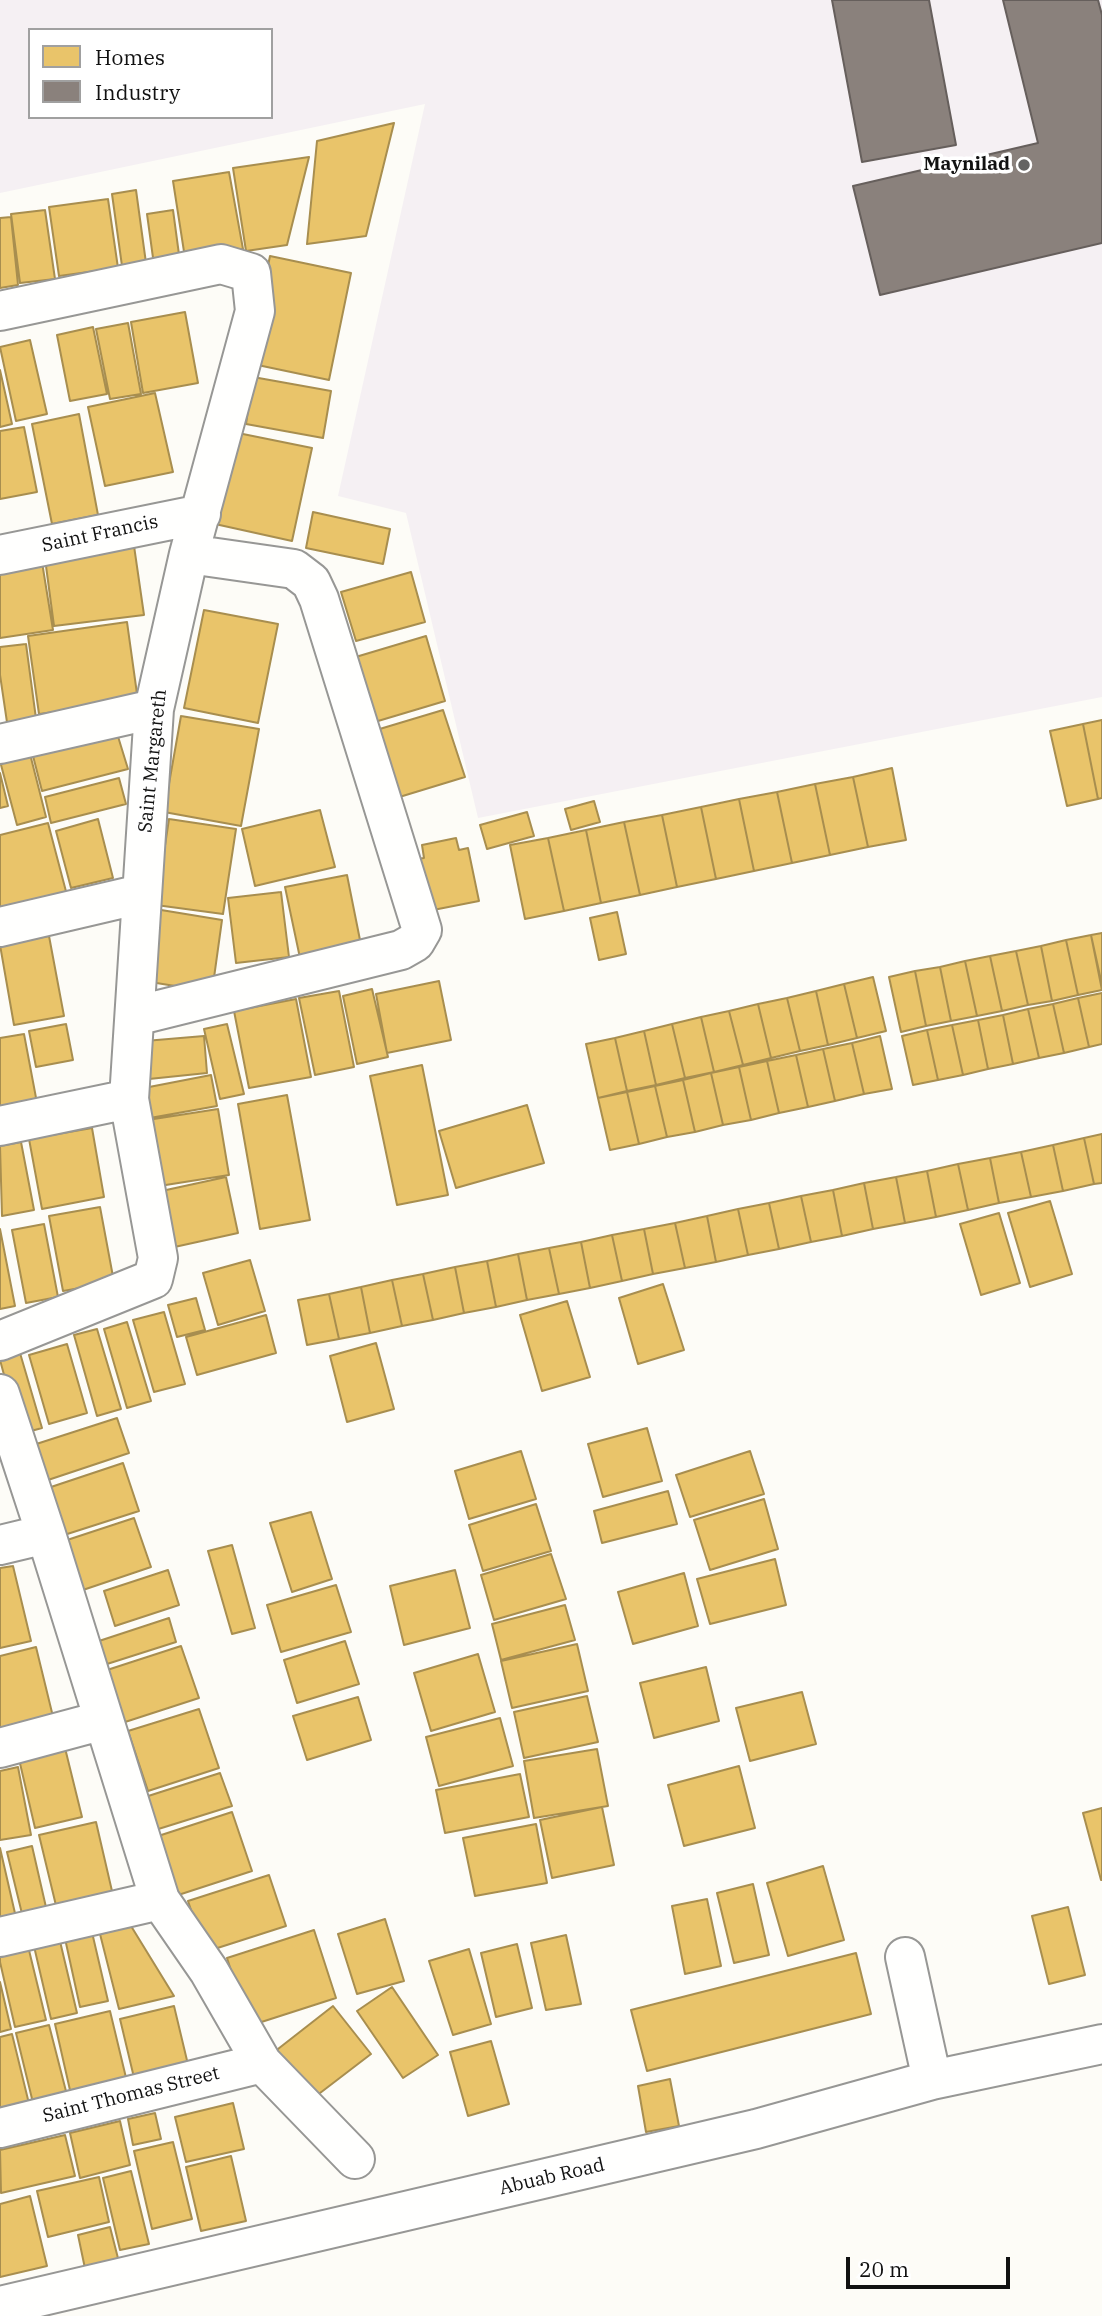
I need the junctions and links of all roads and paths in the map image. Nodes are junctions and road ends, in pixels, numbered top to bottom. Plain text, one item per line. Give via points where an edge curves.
1 (0, 311) edge
2 (201, 514) junction
3 (190, 554) junction
4 (0, 555) edge
5 (154, 709) junction
6 (0, 744) edge
7 (141, 894) junction
8 (0, 927) edge
9 (135, 1016) junction
10 (129, 1099) junction
11 (0, 1126) edge
12 (0, 1341) edge
13 (0, 1394) edge
14 (46, 1534) junction
15 (0, 1545) edge
16 (104, 1720) junction
17 (0, 1748) edge
18 (160, 1900) junction
19 (0, 1937) edge
20 (905, 1957) dead end
21 (1102, 2045) edge
22 (262, 2063) junction
23 (932, 2080) junction
24 (0, 2128) edge
25 (355, 2159) dead end
26 (0, 2306) edge

1 - 2 street, Saint Margareth via 221,264 251,273 255,311
2 - 3 street, Saint Margareth
2 - 4 street, Saint Francis
3 - 5 street, Saint Margareth
3 - 9 street via 294,569 311,582 422,930 415,942 401,950
5 - 6 street
5 - 7 street, Saint Margareth
7 - 8 street
7 - 9 street, Saint Margareth
9 - 10 street, Saint Margareth
10 - 11 street
10 - 12 street, Saint Margareth via 158,1258 153,1279
13 - 14 street
14 - 15 street
14 - 16 street
16 - 17 street
16 - 18 street
18 - 19 street
18 - 22 street via 209,1971
20 - 23 street
21 - 23 street, Abuab Road
22 - 24 street, Saint Thomas Street
22 - 25 street
23 - 26 street, Abuab Road via 756,2129

